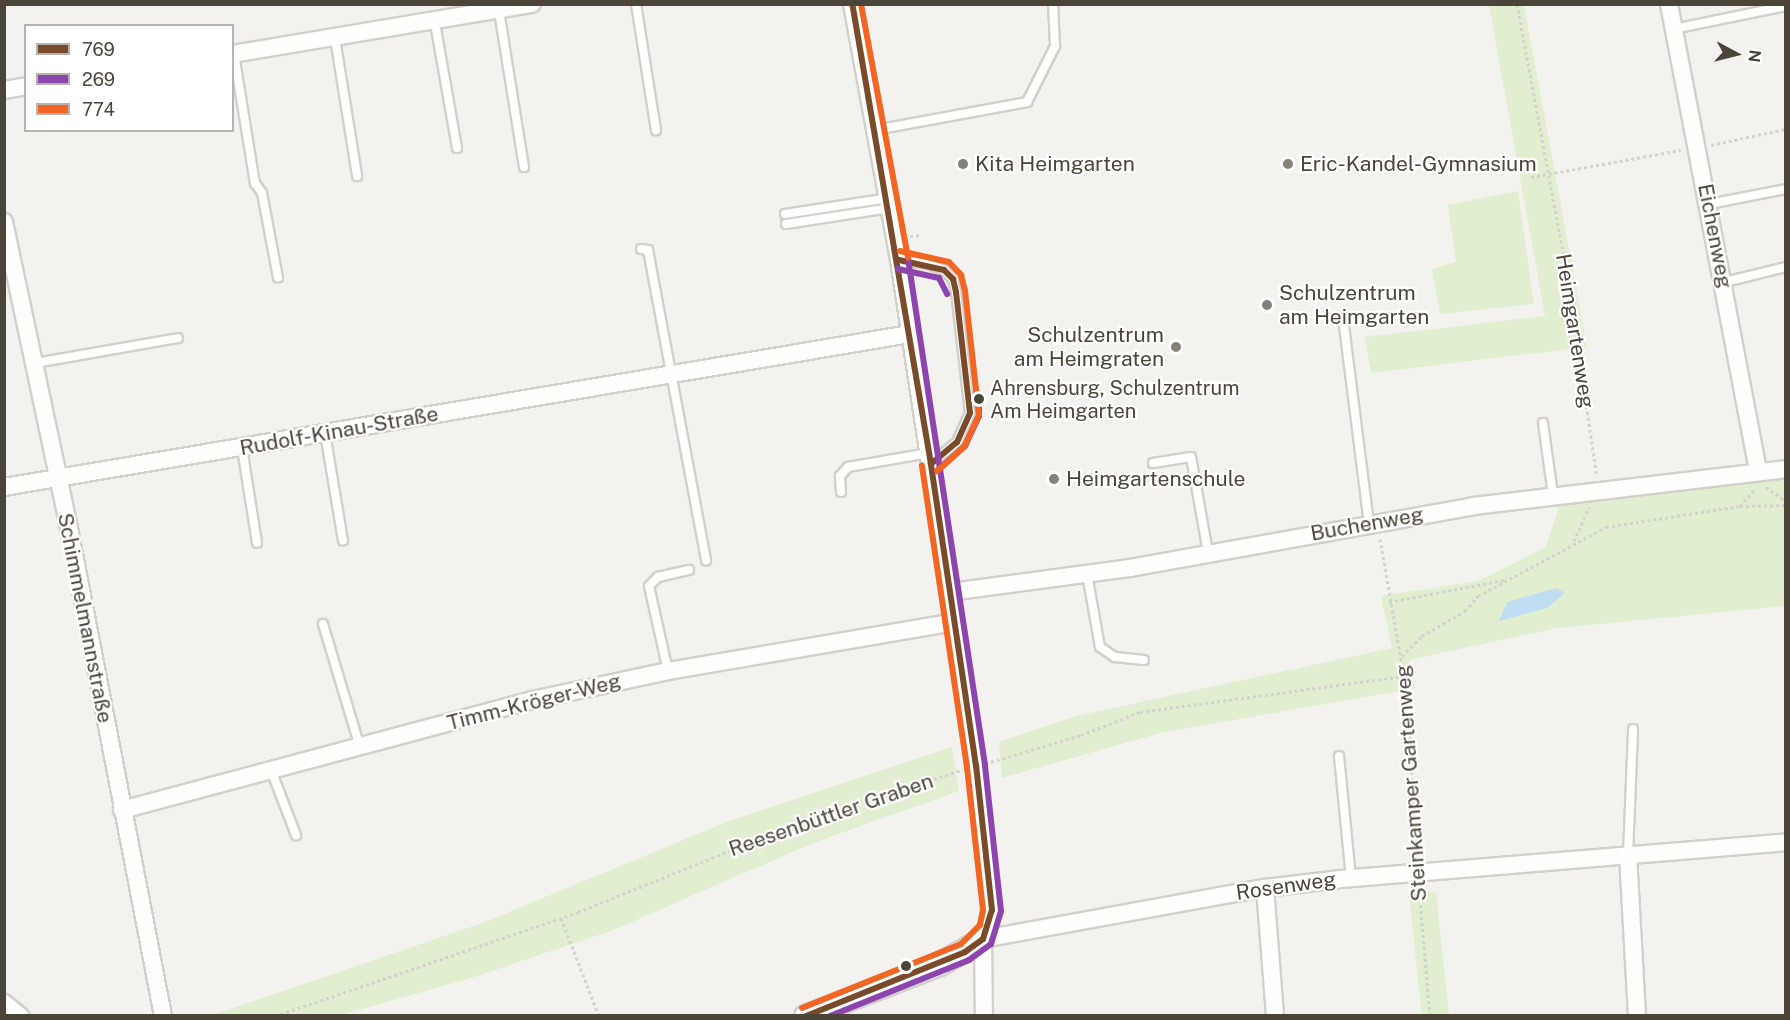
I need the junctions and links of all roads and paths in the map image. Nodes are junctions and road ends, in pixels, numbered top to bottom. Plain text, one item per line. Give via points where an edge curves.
1 (532, 4) edge
2 (636, 4) edge
3 (852, 4) edge
4 (1053, 4) edge
5 (1517, 4) edge
6 (1668, 4) edge
7 (1785, 6) edge
8 (499, 11) junction
9 (435, 23) junction
10 (1673, 29) junction
11 (334, 38) junction
12 (234, 54) edge
13 (234, 60) edge
14 (24, 86) edge
15 (4, 90) edge
16 (1785, 129) edge
17 (656, 130) dead end
18 (875, 130) junction
19 (1698, 147) junction
20 (457, 148) dead end
21 (525, 167) dead end
22 (1547, 174) junction
23 (357, 176) dead end
24 (1531, 177) dead end
25 (1785, 189) edge
26 (889, 203) junction
27 (1709, 204) junction
28 (785, 214) dead end
29 (4, 222) edge
30 (786, 224) dead end
31 (641, 249) dead end
32 (899, 260) junction
33 (1785, 267) edge
34 (278, 278) dead end
35 (1725, 282) junction
36 (1343, 318) dead end
37 (910, 334) junction
38 (178, 338) dead end
39 (35, 363) junction
40 (674, 374) junction
41 (1543, 423) dead end
42 (325, 433) junction
43 (242, 448) junction
44 (930, 459) junction
45 (1153, 463) dead end
46 (1758, 469) junction
47 (1785, 469) edge
48 (58, 480) junction
49 (4, 487) edge
50 (1598, 488) junction
51 (841, 492) dead end
52 (1553, 495) junction
53 (1785, 503) edge
54 (1740, 506) junction
55 (1369, 523) junction
56 (343, 540) dead end
57 (1574, 541) junction
58 (257, 543) dead end
59 (1208, 552) junction
60 (706, 561) dead end
61 (689, 570) dead end
62 (1087, 574) junction
63 (1505, 580) junction
64 (950, 592) junction
65 (1389, 602) junction
66 (954, 622) junction
67 (323, 624) dead end
68 (1402, 656) junction
69 (1144, 660) dead end
70 (668, 671) junction
71 (1404, 676) junction
72 (1633, 729) dead end
73 (360, 747) junction
74 (1339, 756) dead end
75 (976, 766) junction
76 (271, 770) junction
77 (122, 810) junction
78 (296, 835) dead end
79 (1785, 842) edge
80 (1628, 855) junction
81 (1418, 872) junction
82 (1351, 878) junction
83 (1264, 888) junction
84 (561, 918) junction
85 (982, 939) junction
86 (4, 1003) edge
87 (20, 1016) edge
88 (163, 1016) edge
89 (275, 1016) edge
90 (599, 1016) edge
91 (805, 1016) edge
92 (984, 1016) edge
93 (1275, 1016) edge
94 (1430, 1016) edge
95 (1637, 1016) edge

1 - 8 street
2 - 17 lane
3 - 18 street
4 - 18 lane via 1055,46 1028,102
5 - 22 path, Heimgartenweg
6 - 10 street, Eichenweg
7 - 10 lane
8 - 9 street
8 - 21 lane
9 - 11 street
9 - 20 lane
10 - 19 street, Eichenweg
11 - 12 street
11 - 23 lane
13 - 34 lane via 255,183 262,194
14 - 15 street
16 - 19 path
18 - 26 street
19 - 22 path
19 - 27 street, Eichenweg
22 - 24 path
22 - 50 path, Heimgartenweg via 1565,263
25 - 27 lane
26 - 28 lane
26 - 30 lane
26 - 32 street
27 - 35 street, Eichenweg
29 - 39 street, Schimmelmannstraße
31 - 40 lane via 648,250
32 - 37 street
32 - 44 lane via 944,270 953,279 956,292 970,413 957,442
33 - 35 lane
35 - 46 street, Eichenweg
36 - 55 lane
37 - 40 street, Rudolf-Kinau-Straße
37 - 44 street
38 - 39 lane
39 - 48 street, Schimmelmannstraße
40 - 42 street, Rudolf-Kinau-Straße
40 - 60 lane
41 - 52 lane
42 - 43 street, Rudolf-Kinau-Straße
42 - 56 lane
43 - 48 street, Rudolf-Kinau-Straße
43 - 58 lane
44 - 51 lane via 848,467 840,476
44 - 64 street
45 - 59 lane via 1191,457
46 - 47 street, Buchenweg
46 - 50 street, Buchenweg
48 - 49 street, Rudolf-Kinau-Straße
48 - 77 street, Schimmelmannstraße
50 - 52 street, Buchenweg
50 - 57 path
52 - 55 street, Buchenweg
53 - 54 path
53 - 54 path via 1759,482
54 - 57 path via 1606,526
55 - 59 street, Buchenweg
55 - 65 path, Steinkamper Gartenweg via 1378,527
57 - 63 path
59 - 62 street, Buchenweg
61 - 70 lane via 658,577 649,586
62 - 64 street, Buchenweg
62 - 69 lane via 1100,647 1114,657
63 - 65 path
63 - 68 path via 1478,596 1457,617 1422,636
64 - 66 street
65 - 68 path, Steinkamper Gartenweg
66 - 70 street, Timm-Kröger-Weg
66 - 75 street
67 - 73 lane
68 - 71 path, Steinkamper Gartenweg
70 - 73 street, Timm-Kröger-Weg via 533,700
71 - 75 path, Reesenbüttler Graben via 1140,712 1081,735
71 - 81 path, Steinkamper Gartenweg
72 - 80 lane
73 - 76 street, Timm-Kröger-Weg
74 - 82 lane
75 - 84 path, Reesenbüttler Graben via 808,819
75 - 85 street via 992,910
76 - 77 street, Timm-Kröger-Weg
76 - 78 lane
77 - 88 street, Schimmelmannstraße
79 - 80 street, Rosenweg
80 - 81 street, Rosenweg
80 - 95 street
81 - 82 street, Rosenweg
81 - 94 path, Steinkamper Gartenweg
82 - 83 street, Rosenweg
83 - 85 street, Rosenweg
83 - 93 street
84 - 89 path, Reesenbüttler Graben via 394,972
84 - 90 path
85 - 91 street, Rosenweg via 939,964
85 - 92 street
86 - 87 street

